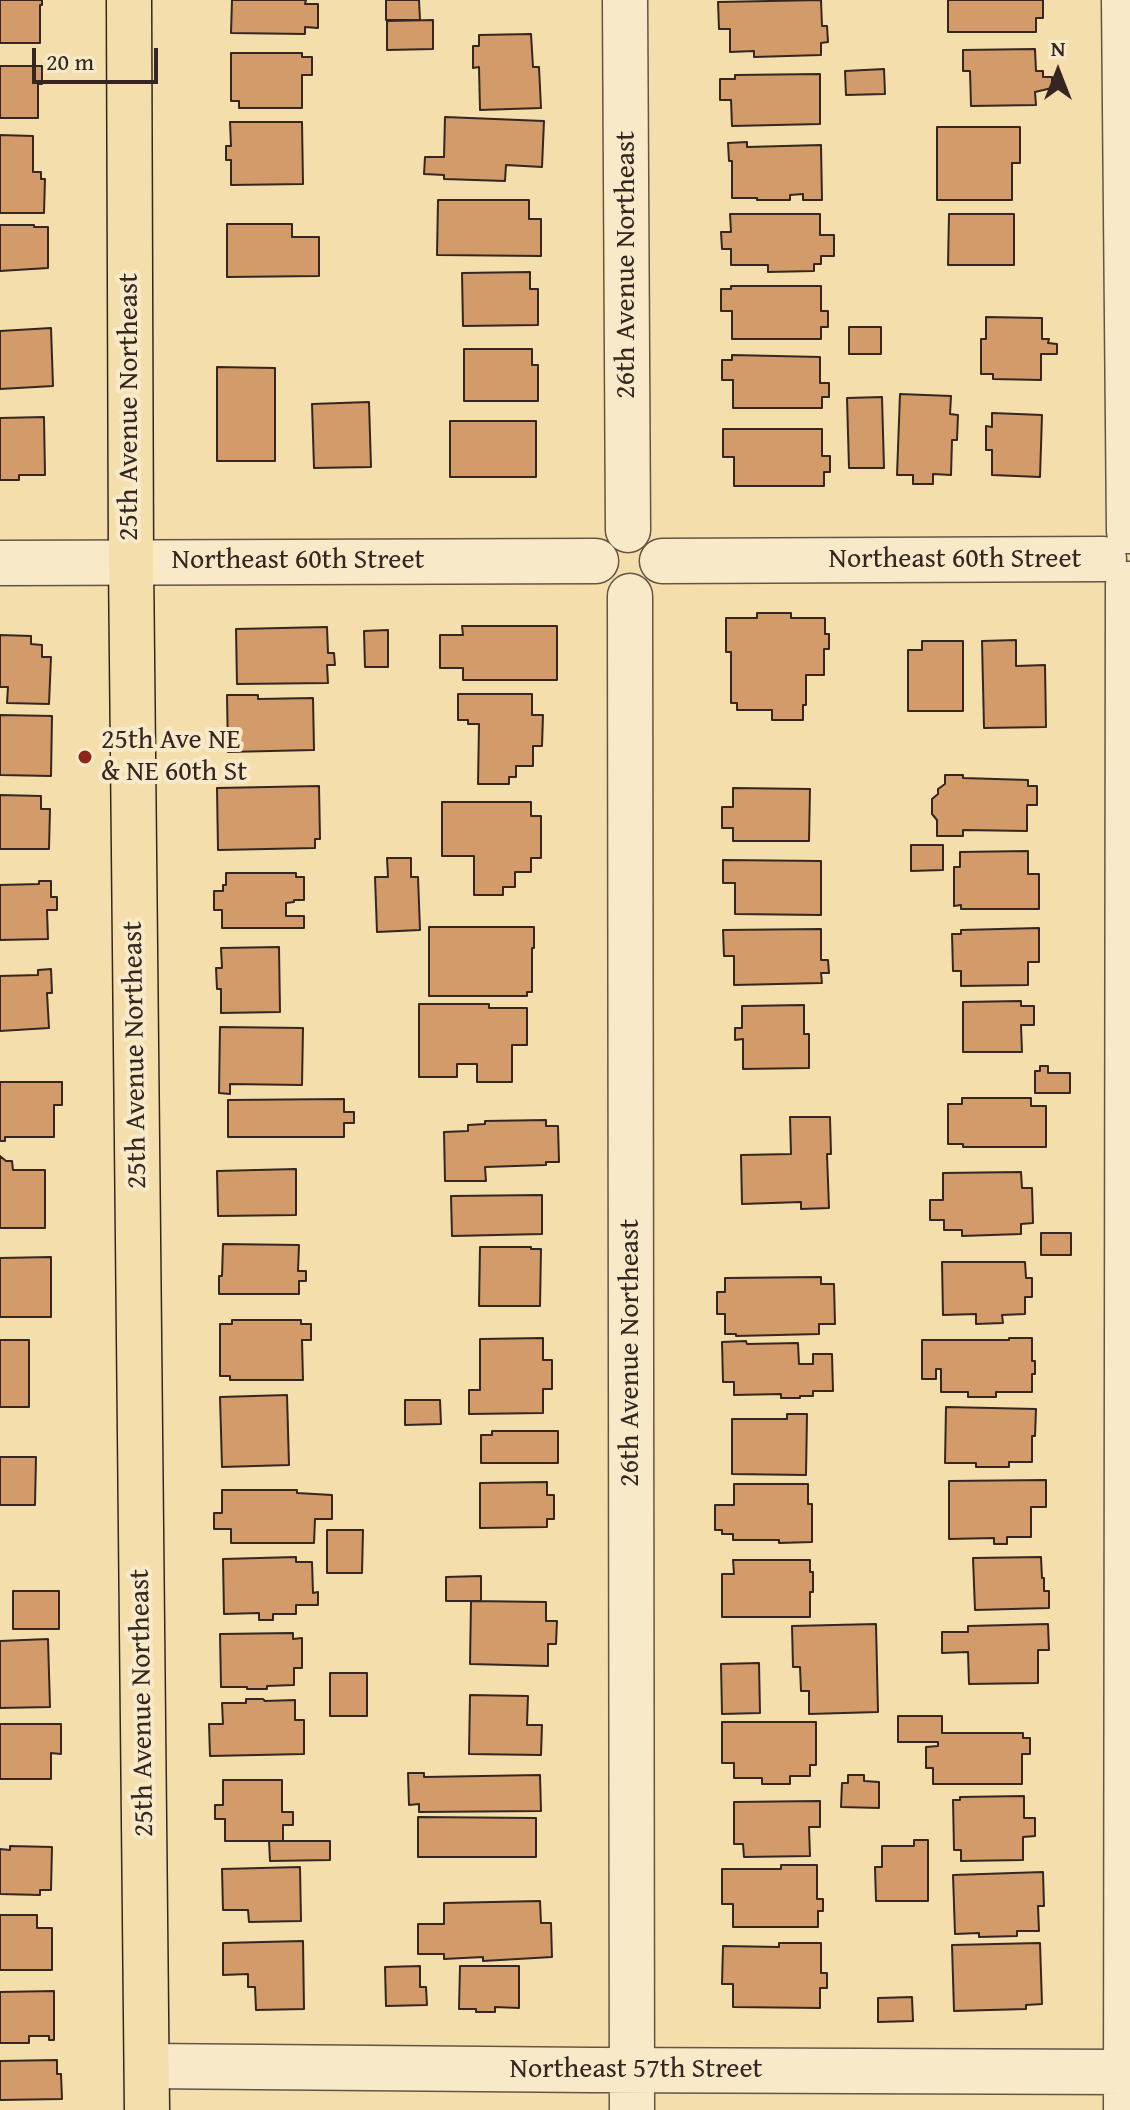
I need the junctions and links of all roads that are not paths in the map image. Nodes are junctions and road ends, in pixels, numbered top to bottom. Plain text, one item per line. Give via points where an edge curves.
1 (129, 0) edge
2 (625, 0) edge
3 (1124, 0) edge
4 (628, 530) junction
5 (1124, 558) edge
6 (131, 561) junction
7 (596, 561) junction
8 (662, 561) junction
9 (0, 563) edge
10 (630, 596) junction
11 (147, 2066) junction
12 (632, 2090) edge
13 (1126, 2091) edge
14 (147, 2110) edge

1 - 6 main road, 25th Avenue Northeast
2 - 4 street, 26th Avenue Northeast
3 - 5 street
4 - 7 street via 604,541
4 - 8 street via 652,539
5 - 8 street, Northeast 60th Street
5 - 13 street
6 - 7 street, Northeast 60th Street
6 - 9 street, Northeast 60th Street
6 - 11 main road, 25th Avenue Northeast
7 - 10 street via 602,583
8 - 10 street via 653,586
10 - 12 street, 26th Avenue Northeast
11 - 12 street, Northeast 57th Street
11 - 14 main road, 25th Avenue Northeast
12 - 13 street, Northeast 57th Street

